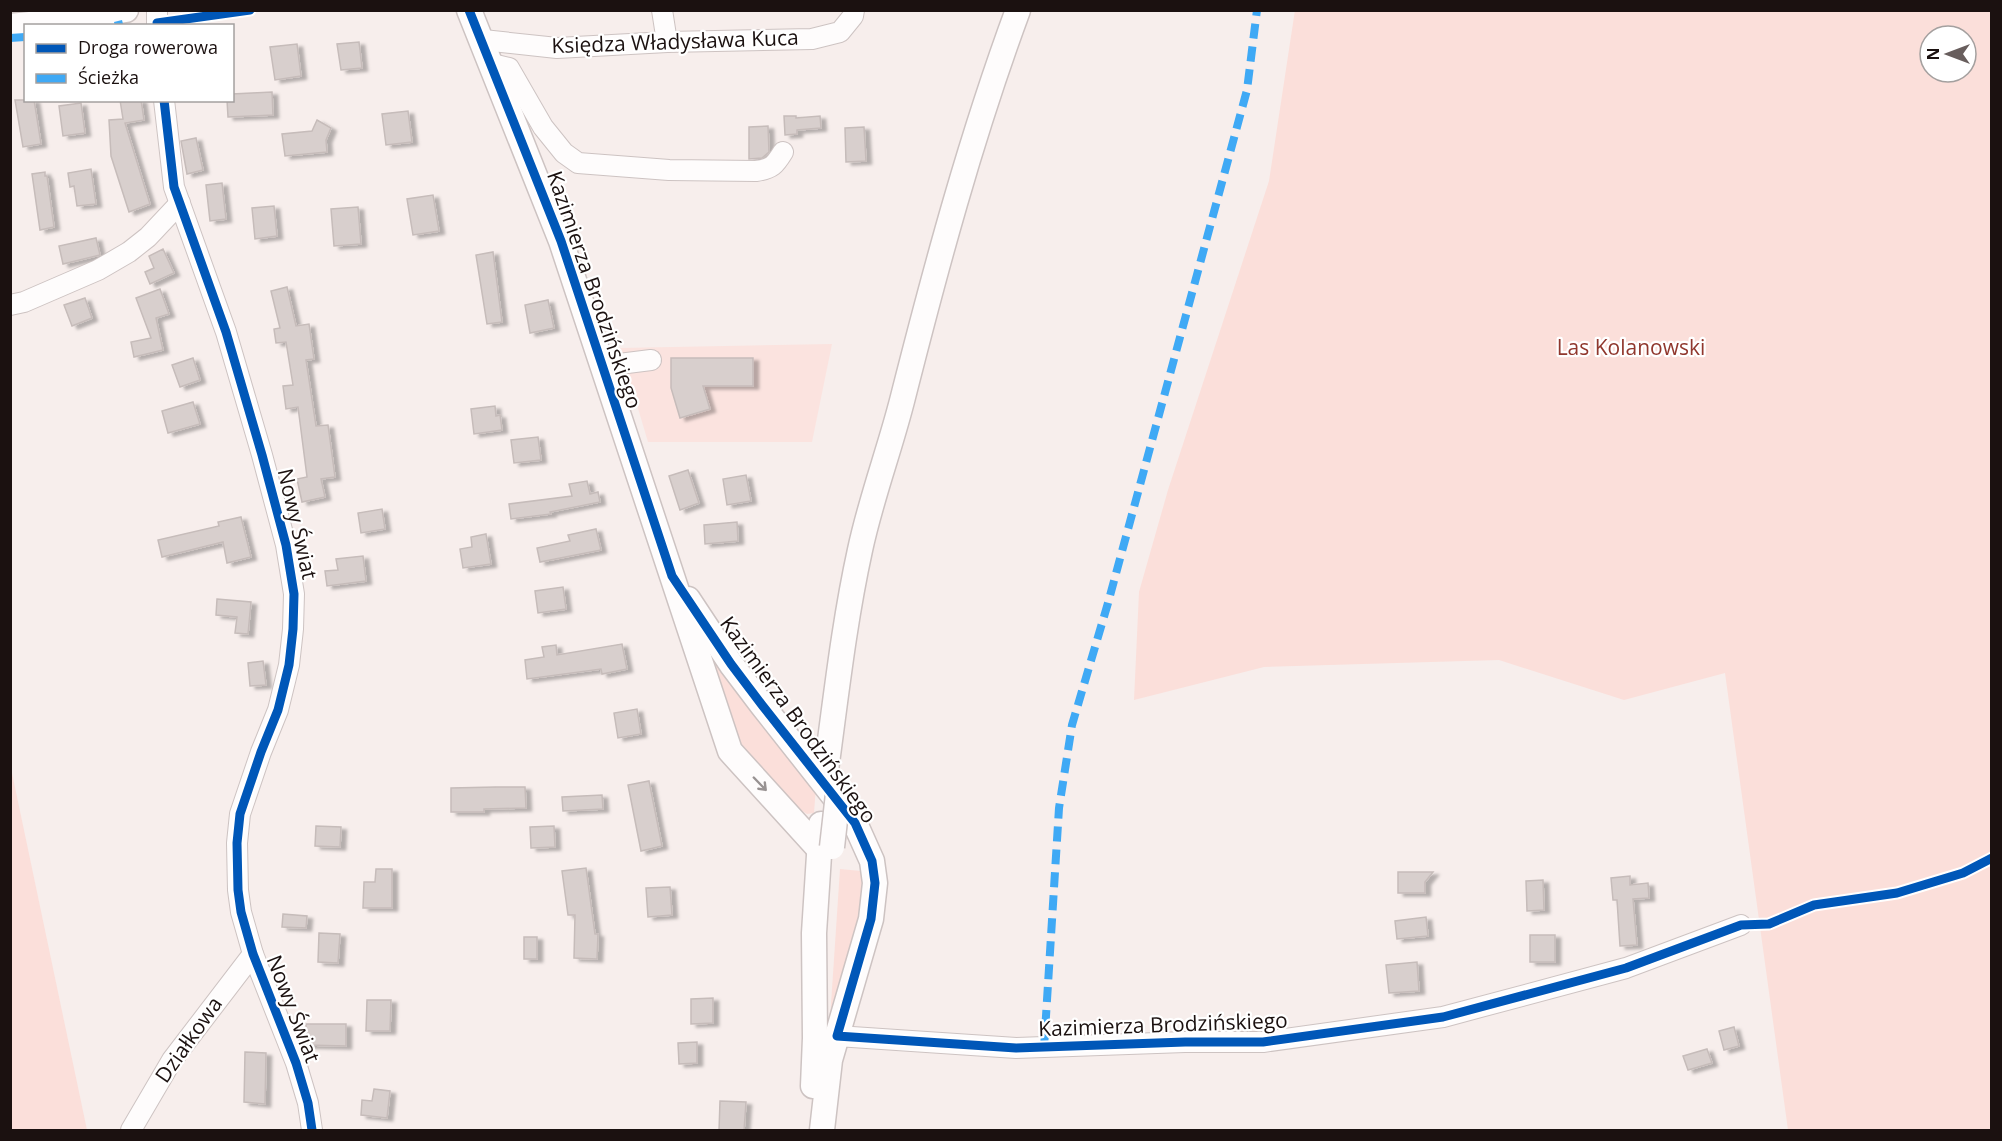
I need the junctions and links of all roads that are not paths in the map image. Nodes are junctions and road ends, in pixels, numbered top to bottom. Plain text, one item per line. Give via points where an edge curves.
1 (126, 10) edge
2 (470, 10) edge
3 (662, 10) edge
4 (854, 10) edge
5 (1018, 10) edge
6 (30, 24) edge
7 (483, 40) junction
8 (666, 42) junction
9 (492, 64) junction
10 (164, 102) edge
11 (783, 152) dead end
12 (180, 203) junction
13 (10, 305) edge
14 (651, 360) dead end
15 (603, 366) junction
16 (672, 576) junction
17 (833, 777) junction
18 (826, 848) junction
19 (1741, 925) dead end
20 (253, 954) junction
21 (826, 1037) junction
22 (131, 1131) edge
23 (312, 1131) edge
24 (813, 1131) edge
25 (822, 1131) edge

1 - 6 main road
2 - 7 main road, Kazimierza Brodzińskiego
3 - 8 street
4 - 8 street, Księdza Władysława Kuca via 840,32 812,39
5 - 17 main road via 961,180 902,400
7 - 8 street, Księdza Władysława Kuca via 557,48
7 - 9 main road, Kazimierza Brodzińskiego
9 - 11 street via 509,68 543,127 564,153 578,163 756,171 770,170
9 - 15 main road, Kazimierza Brodzińskiego via 561,241
10 - 12 street, Nowy Świat via 174,187
12 - 13 street via 129,252 98,270
12 - 20 street, Nowy Świat via 226,332 262,455 286,545 294,594 289,665 278,710 240,814 238,890
14 - 15 street
15 - 16 main road, Kazimierza Brodzińskiego
16 -> 18 main road, Kazimierza Brodzińskiego via 730,751
16 - 21 main road, Kazimierza Brodzińskiego via 750,689 855,823 872,861 875,883 871,918
17 - 18 main road, bridge
17 - 18 main road via 821,824
18 - 21 main road
19 - 21 street, Kazimierza Brodzińskiego via 1626,968 1443,1017 1263,1042 1025,1048
20 - 22 street, Działkowa via 172,1060
20 - 23 street, Nowy Świat via 296,1063
21 - 24 main road, Kazimierza Brodzińskiego
21 - 25 main road via 830,1060

